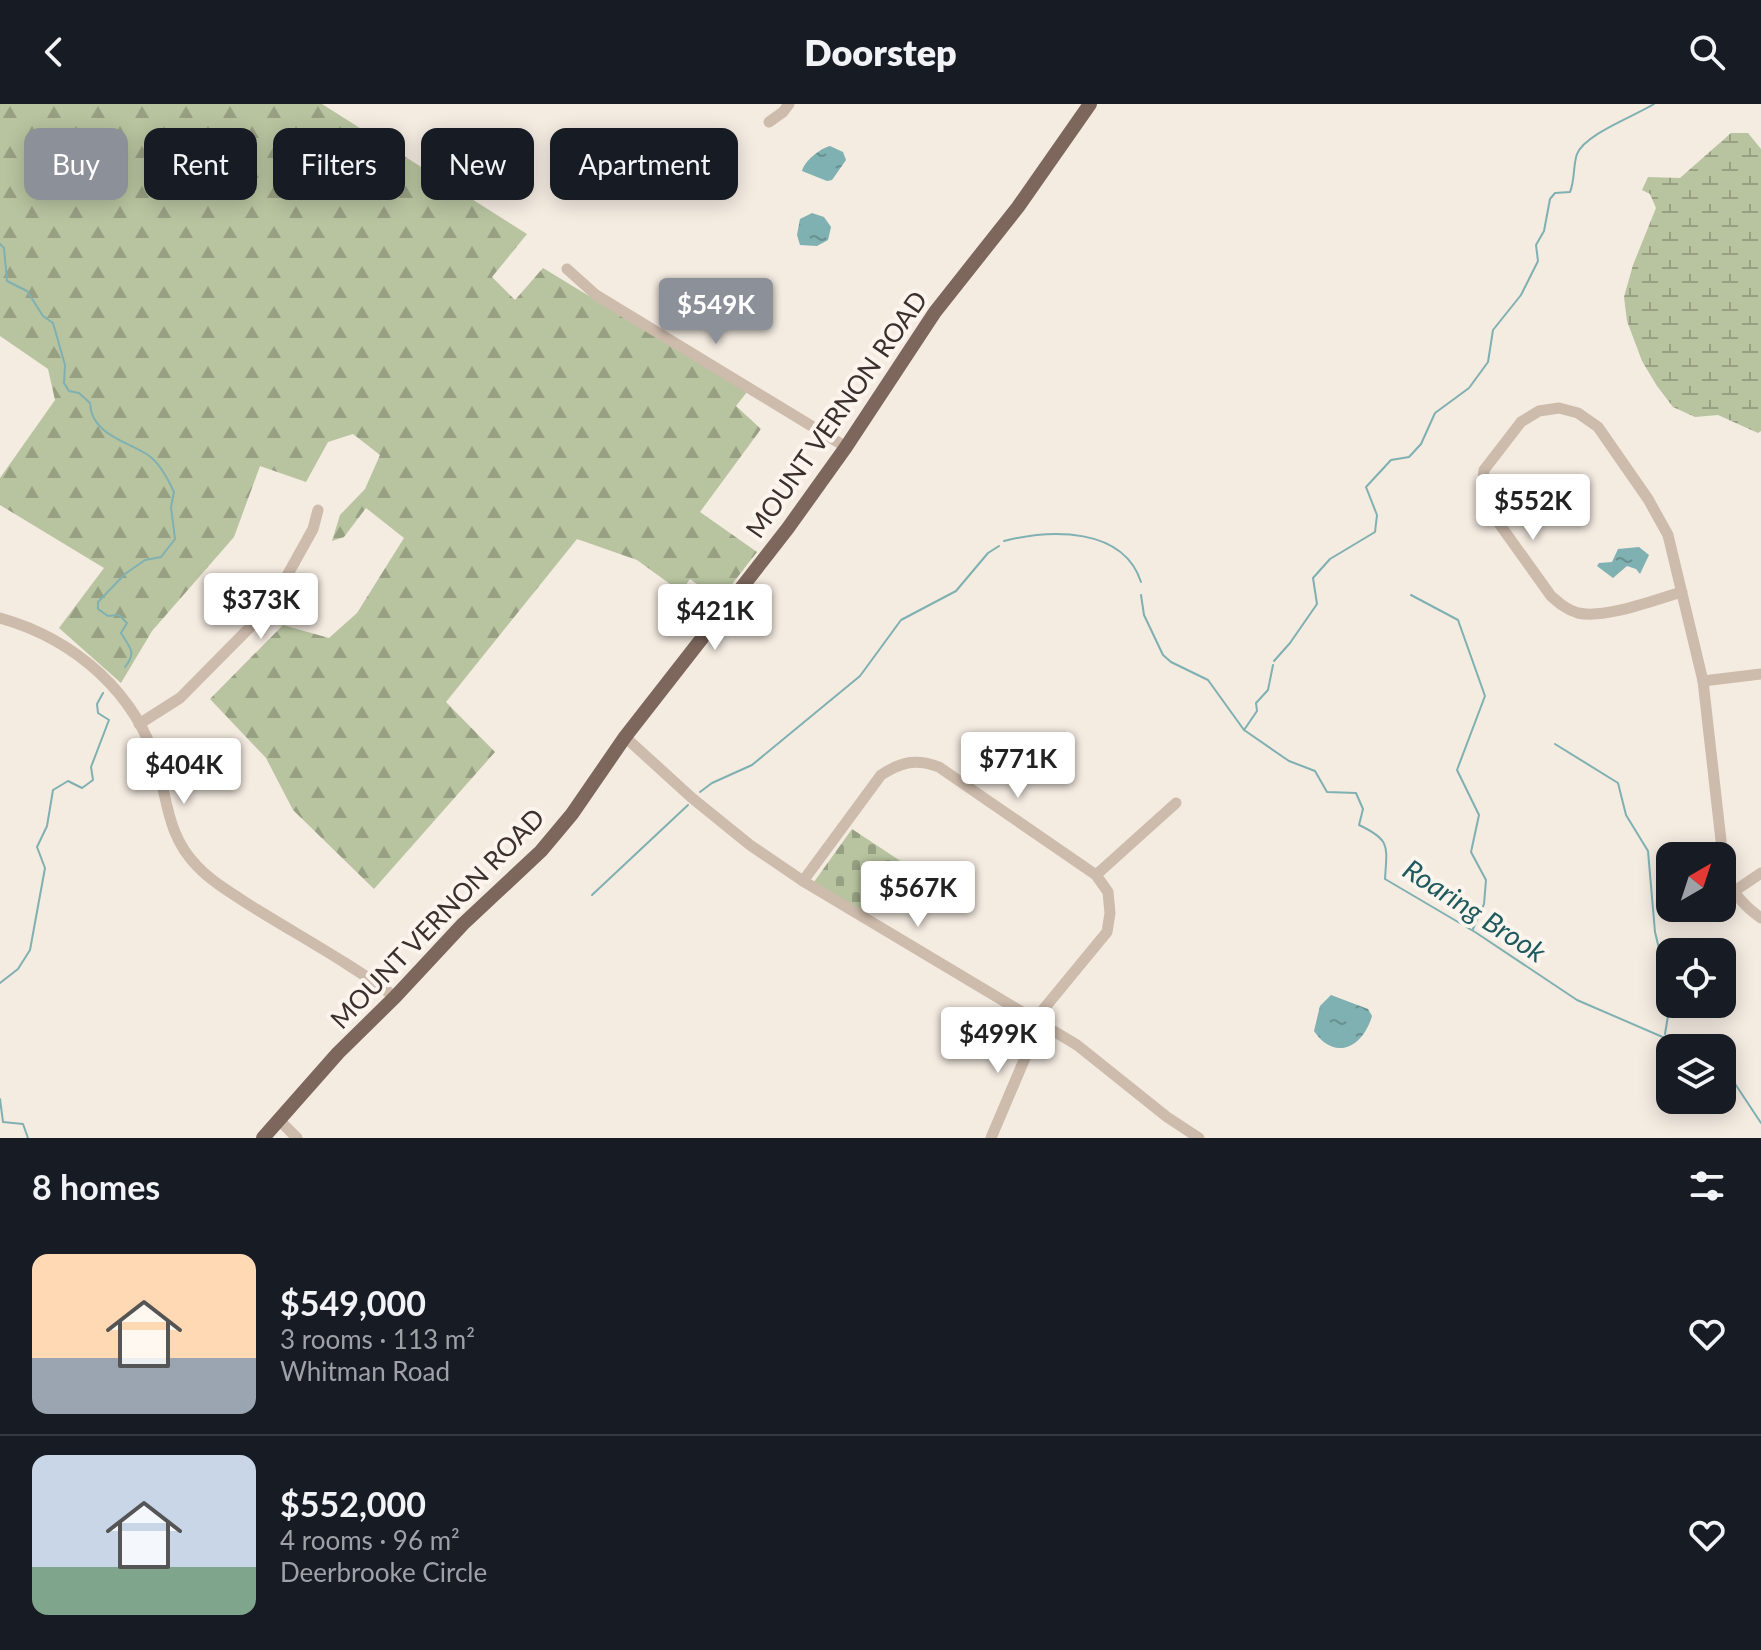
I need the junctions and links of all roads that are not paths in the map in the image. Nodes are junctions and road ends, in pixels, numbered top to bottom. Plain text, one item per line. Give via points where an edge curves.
1 (789, 104) edge
2 (1090, 104) edge
3 (769, 122) dead end
4 (567, 269) dead end
5 (846, 447) junction
6 (318, 510) dead end
7 (1682, 592) junction
8 (0, 618) edge
9 (1761, 674) edge
10 (1703, 681) junction
11 (139, 724) junction
12 (625, 737) junction
13 (1176, 803) dead end
14 (1721, 842) edge
15 (1761, 873) edge
16 (1096, 875) junction
17 (803, 881) junction
18 (1736, 890) edge
19 (1736, 895) edge
20 (1761, 918) edge
21 (395, 997) junction
22 (1039, 1022) junction
23 (278, 1119) junction
24 (263, 1138) edge
25 (297, 1138) edge
26 (991, 1138) edge
27 (1199, 1138) edge

1 - 3 street
2 - 5 main road, MOUNT VERNON ROAD via 935,312
4 - 5 street via 596,295
5 - 12 main road, MOUNT VERNON ROAD
6 - 11 street via 313,529 269,608 180,698
7 - 7 street via 1604,612 1578,613 1551,596 1488,508 1482,487 1484,470 1521,422 1539,411 1559,408 1598,427 1668,535
7 - 10 street
8 - 11 street via 26,625 78,653 123,698
9 - 10 street
10 - 14 street
11 - 21 street via 158,769 176,838 198,868
12 - 17 street via 750,845
12 - 21 main road, MOUNT VERNON ROAD via 541,851
13 - 16 street
15 - 18 street
16 - 17 street via 939,767 912,762 881,775
16 - 22 street via 1108,892 1107,932
17 - 22 street
19 - 20 street
21 - 23 main road, MOUNT VERNON ROAD
22 - 26 street
22 - 27 street
23 - 24 main road, MOUNT VERNON ROAD
23 - 25 street

